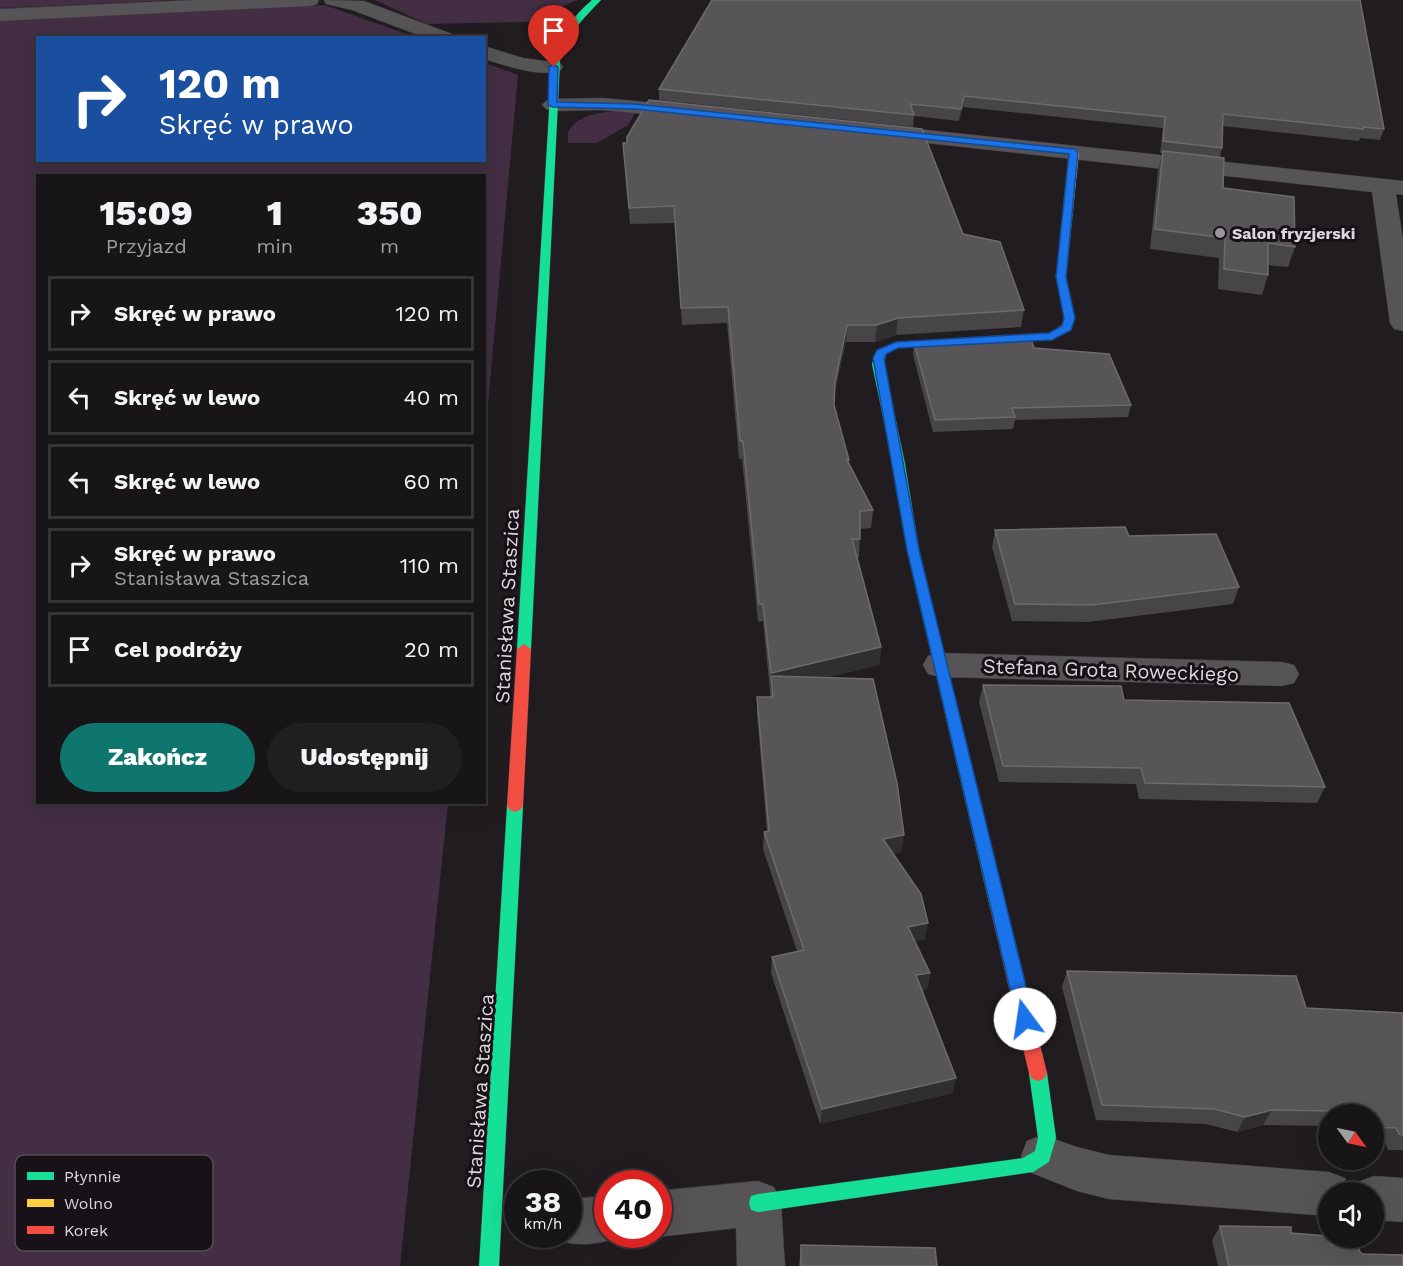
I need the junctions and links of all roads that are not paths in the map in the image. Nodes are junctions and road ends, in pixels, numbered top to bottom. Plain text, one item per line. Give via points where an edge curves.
1 (310, 0) edge
2 (333, 0) edge
3 (597, 0) edge
4 (0, 15) edge
5 (440, 36) edge
6 (486, 53) edge
7 (554, 67) junction
8 (553, 105) junction
9 (710, 114) edge
10 (863, 130) edge
11 (1074, 152) junction
12 (1393, 187) edge
13 (1403, 323) edge
14 (940, 665) junction
15 (1282, 674) dead end
16 (1043, 1156) junction
17 (1318, 1193) edge
18 (1384, 1199) edge
19 (1403, 1200) edge
20 (758, 1203) junction
21 (672, 1213) edge
22 (499, 1239) edge
23 (761, 1266) edge

1 - 4 street
2 - 5 street
3 - 7 street, Stanisława Staszica via 565,33
6 - 7 street via 521,64
7 - 8 street, Stanisława Staszica
8 - 9 street via 619,105
8 - 22 street, Stanisława Staszica
10 - 11 street
11 - 12 street
11 - 14 street via 1061,277 1069,318 1067,327 1052,336 896,345 881,352 878,358 913,550
12 - 13 street
14 - 15 street, Stefana Grota Roweckiego
14 - 16 street via 1041,1086 1047,1138
16 - 17 street via 1109,1177
16 - 20 street via 1026,1166 1002,1171
18 - 19 street
20 - 21 street
20 - 23 street

